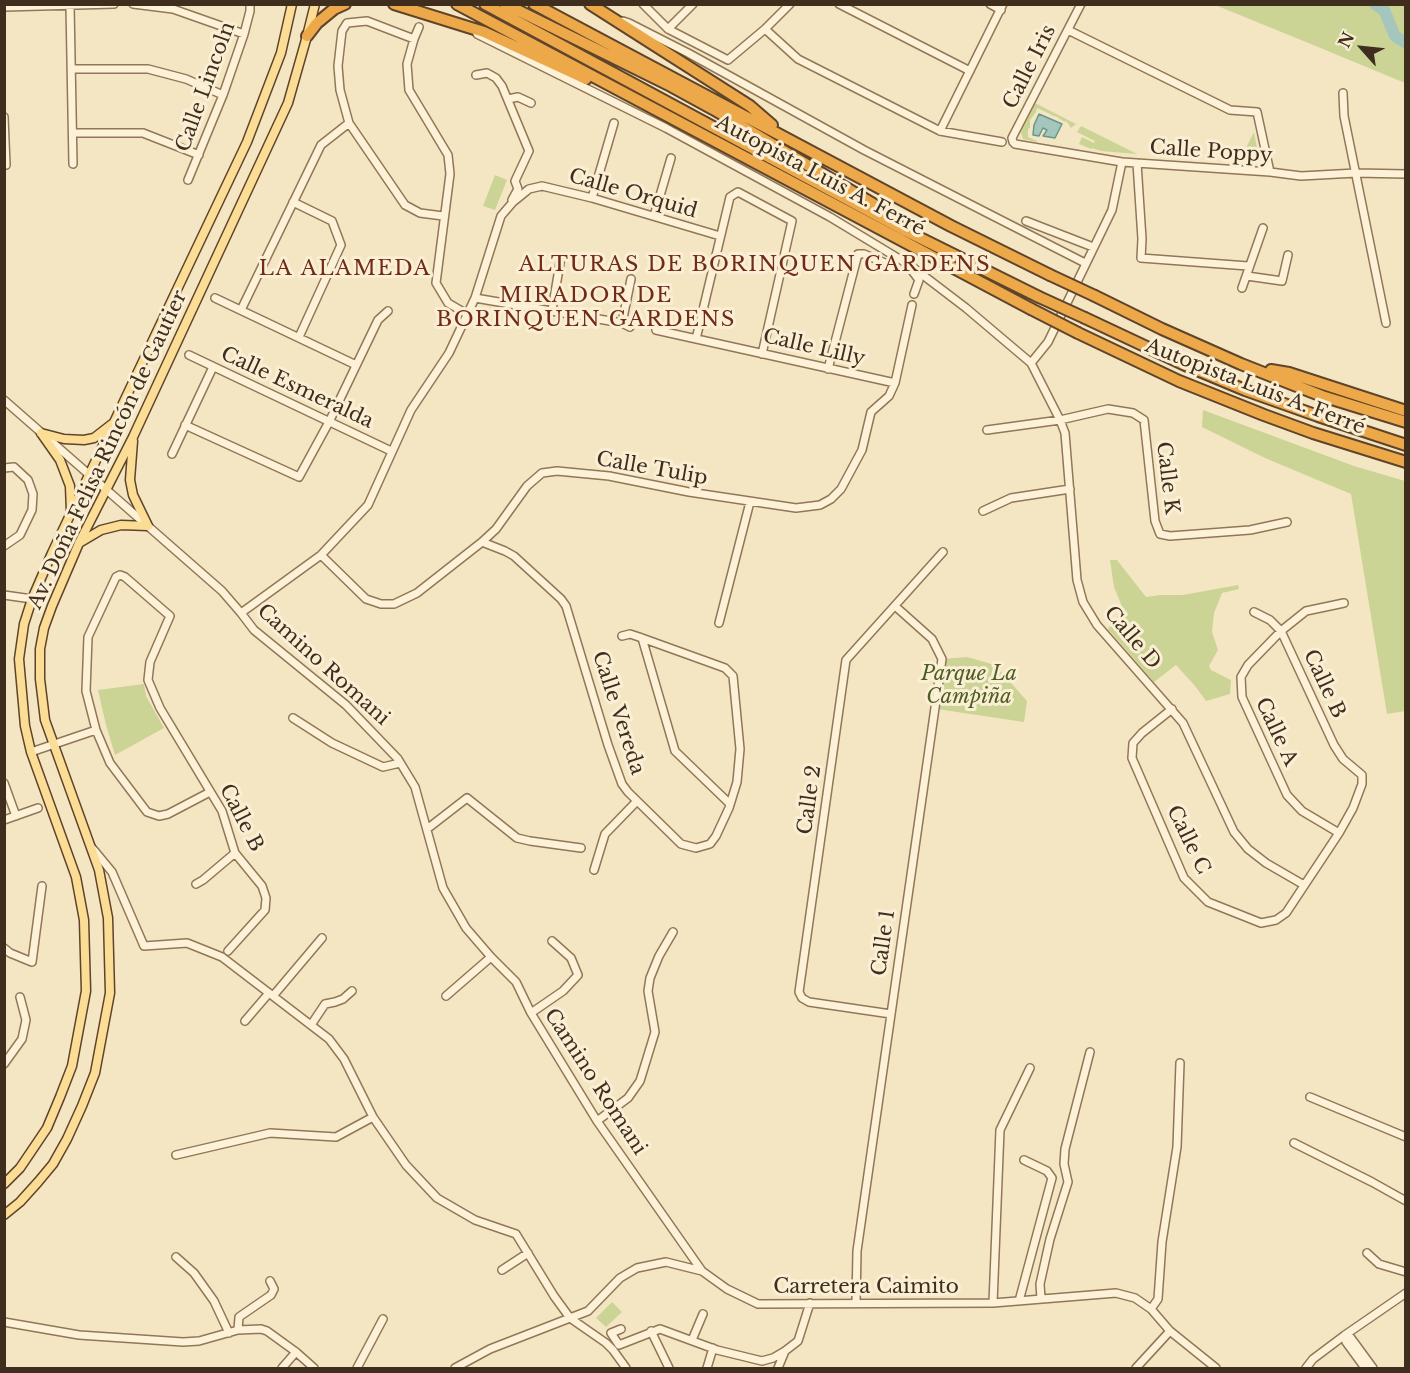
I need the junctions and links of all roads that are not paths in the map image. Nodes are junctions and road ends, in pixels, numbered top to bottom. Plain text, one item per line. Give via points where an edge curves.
1 (114, 4) edge
2 (133, 4) edge
3 (250, 4) edge
4 (292, 4) edge
5 (315, 4) edge
6 (345, 4) edge
7 (394, 4) edge
8 (457, 4) edge
9 (485, 4) edge
10 (505, 4) edge
11 (534, 4) edge
12 (590, 4) edge
13 (643, 4) edge
14 (693, 4) edge
15 (790, 4) edge
16 (839, 4) edge
17 (990, 4) edge
18 (1081, 4) edge
19 (70, 6) junction
20 (4, 7) edge
21 (1002, 7) edge
22 (612, 18) junction
23 (462, 25) junction
24 (419, 27) dead end
25 (668, 29) junction
26 (765, 29) junction
27 (1068, 30) junction
28 (244, 34) junction
29 (308, 36) junction
30 (414, 39) junction
31 (72, 69) junction
32 (970, 71) junction
33 (476, 75) dead end
34 (1343, 93) dead end
35 (224, 95) junction
36 (631, 96) junction
37 (508, 99) junction
38 (531, 103) dead end
39 (4, 117) edge
40 (349, 123) junction
41 (614, 123) dead end
42 (940, 131) junction
43 (73, 133) junction
44 (5, 135) edge
45 (791, 140) junction
46 (1002, 142) dead end
47 (1015, 144) joint
48 (200, 155) junction
49 (671, 158) dead end
50 (1122, 162) junction
51 (1137, 163) junction
52 (73, 164) dead end
53 (6, 165) dead end
54 (1270, 172) junction
55 (1356, 173) junction
56 (1406, 174) edge
57 (188, 180) dead end
58 (592, 198) junction
59 (293, 202) junction
60 (508, 208) junction
61 (443, 216) junction
62 (654, 216) junction
63 (1026, 221) dead end
64 (1263, 228) dead end
65 (720, 236) junction
66 (1093, 247) junction
67 (1288, 255) dead end
68 (561, 257) dead end
69 (962, 258) junction
70 (906, 263) junction
71 (1085, 263) junction
72 (892, 266) dead end
73 (1248, 266) junction
74 (1247, 276) junction
75 (631, 279) dead end
76 (1242, 288) dead end
77 (914, 294) dead end
78 (215, 298) dead end
79 (475, 298) junction
80 (912, 305) dead end
81 (241, 310) junction
82 (552, 310) junction
83 (388, 311) dead end
84 (467, 314) junction
85 (622, 323) junction
86 (1386, 323) dead end
87 (630, 327) dead end
88 (656, 330) dead end
89 (299, 337) junction
90 (696, 339) junction
91 (762, 354) junction
92 (189, 355) dead end
93 (1031, 363) junction
94 (1241, 364) junction
95 (356, 365) junction
96 (213, 367) junction
97 (828, 369) junction
98 (895, 383) junction
99 (4, 400) edge
100 (1406, 411) edge
101 (116, 419) junction
102 (1060, 420) junction
103 (329, 422) junction
104 (1406, 422) edge
105 (185, 424) junction
106 (987, 430) dead end
107 (41, 433) junction
108 (133, 437) junction
109 (1406, 446) edge
110 (391, 451) junction
111 (171, 454) dead end
112 (1406, 462) edge
113 (4, 468) edge
114 (90, 476) junction
115 (103, 487) junction
116 (1070, 489) junction
117 (750, 502) junction
118 (983, 511) dead end
119 (71, 513) junction
120 (1287, 522) dead end
121 (148, 526) junction
122 (482, 542) junction
123 (79, 543) junction
124 (4, 546) edge
125 (943, 552) dead end
126 (321, 555) junction
127 (4, 595) edge
128 (32, 599) junction
129 (1344, 603) dead end
130 (895, 606) junction
131 (1254, 612) dead end
132 (242, 613) junction
133 (719, 622) dead end
134 (1281, 631) junction
135 (622, 636) dead end
136 (642, 638) junction
137 (1172, 709) junction
138 (293, 718) dead end
139 (96, 730) junction
140 (53, 745) junction
141 (32, 752) junction
142 (400, 763) junction
143 (1362, 774) joint
144 (4, 783) edge
145 (210, 792) junction
146 (637, 801) junction
147 (730, 804) junction
148 (38, 808) dead end
149 (16, 816) junction
150 (4, 820) edge
151 (427, 829) junction
152 (1339, 833) junction
153 (90, 845) junction
154 (581, 848) dead end
155 (235, 853) junction
156 (594, 870) dead end
157 (196, 884) dead end
158 (1304, 885) junction
159 (42, 886) dead end
160 (673, 932) dead end
161 (322, 938) dead end
162 (552, 941) dead end
163 (4, 948) edge
164 (228, 951) dead end
165 (490, 957) junction
166 (352, 990) dead end
167 (271, 994) junction
168 (446, 996) dead end
169 (20, 997) dead end
170 (531, 1013) junction
171 (891, 1014) junction
172 (244, 1022) dead end
173 (311, 1025) junction
174 (1090, 1052) dead end
175 (4, 1064) edge
176 (1180, 1064) dead end
177 (1030, 1068) dead end
178 (1310, 1097) dead end
179 (373, 1117) junction
180 (597, 1121) junction
181 (1406, 1137) edge
182 (1294, 1143) dead end
183 (176, 1155) dead end
184 (1024, 1160) dead end
185 (4, 1184) edge
186 (1406, 1201) edge
187 (4, 1215) edge
188 (528, 1253) junction
189 (1367, 1253) dead end
190 (176, 1257) dead end
191 (501, 1270) dead end
192 (702, 1270) junction
193 (1406, 1272) edge
194 (270, 1281) dead end
195 (1406, 1293) edge
196 (1041, 1299) junction
197 (1019, 1301) junction
198 (810, 1303) junction
199 (856, 1303) junction
200 (993, 1303) junction
201 (1151, 1310) junction
202 (703, 1314) dead end
203 (570, 1318) junction
204 (382, 1319) dead end
205 (4, 1322) edge
206 (621, 1329) dead end
207 (238, 1330) junction
208 (651, 1331) junction
209 (1170, 1331) junction
210 (229, 1333) junction
211 (1345, 1335) junction
212 (692, 1340) junction
213 (714, 1348) junction
214 (296, 1352) junction
215 (785, 1352) junction
216 (282, 1368) edge
217 (314, 1368) edge
218 (357, 1368) edge
219 (455, 1368) edge
220 (626, 1368) edge
221 (669, 1368) edge
222 (707, 1368) edge
223 (778, 1368) edge
224 (1136, 1368) edge
225 (1216, 1368) edge
226 (1306, 1368) edge
227 (1365, 1368) edge
228 (1373, 1368) edge

1 - 19 street
2 - 28 street via 172,9
3 - 28 street, Calle Lincoln
4 - 101 main road, Av. Doña Felisa Rincón de Gautier via 281,53 247,142
5 - 29 main road, Av. Doña Felisa Rincón de Gautier
6 - 29 highway via 317,23
7 - 23 highway
8 - 36 highway, Autopista Luis A. Ferré
9 - 69 highway
10 - 69 highway via 712,109
11 - 45 highway, Autopista Luis A. Ferré
12 - 22 highway
13 - 25 street
14 - 25 street
15 - 26 street
16 - 32 street
17 - 21 street
18 - 27 street, Calle Iris
19 - 20 street
19 - 31 street
21 - 32 street
22 - 45 highway via 750,106
22 - 71 street via 688,53 864,150
23 - 36 highway
23 - 70 street via 673,131
24 - 30 street
25 - 26 street via 728,60
26 - 42 street via 798,59
27 - 47 street, Calle Iris via 1012,138
27 - 54 street via 1230,110 1257,112
28 - 35 street, Calle Lincoln
29 - 108 main road, Av. Doña Felisa Rincón de Gautier via 288,104
30 - 40 street via 367,21 347,23 342,31 338,66
30 - 61 street via 407,64 409,90 448,155 450,174
31 - 35 street via 148,69
31 - 43 street
32 - 42 street
33 - 37 street via 487,73 496,78
34 - 55 street
35 - 48 street, Calle Lincoln
36 - 112 highway, Autopista Luis A. Ferré, bridge via 1031,309 1179,381 1313,433
37 - 38 street via 518,97
37 - 60 street via 529,151
39 - 44 street
40 - 59 street via 321,145
40 - 61 street via 405,205 420,213
41 - 58 street
42 - 46 street
43 - 48 street via 143,133
43 - 52 street
44 - 53 street
45 - 94 highway, Autopista Luis A. Ferré, bridge via 1050,275
47 - 50 street, Calle Poppy
48 - 57 street, Calle Lincoln
49 - 62 street
50 - 51 street, Calle Poppy
50 - 66 street via 1112,210
51 - 54 street, Calle Poppy
51 - 73 street via 1141,258
54 - 55 street, Calle Poppy via 1301,176
55 - 56 street, Calle Poppy
55 - 86 street
58 - 60 street, Calle Orquid via 542,186 529,189
58 - 62 street, Calle Orquid
59 - 81 street
59 - 89 street via 332,221 341,245
60 - 79 street via 501,216
61 - 84 street via 436,283 448,303
62 - 65 street, Calle Orquid
63 - 66 street
64 - 73 street
65 - 90 street
65 - 91 street via 730,197 738,192 792,221
66 - 71 street
67 - 74 street via 1282,282
68 - 82 street
69 - 109 highway, bridge via 1185,365 1318,417
70 - 77 street via 919,280
70 - 93 street
71 - 93 street via 1048,342
72 - 97 street via 858,254
73 - 74 street
74 - 76 street
75 - 85 street
78 - 81 street
79 - 82 street
79 - 84 street
80 - 98 street, Calle Tulip
81 - 89 street
82 - 85 street
83 - 95 street via 378,320
84 - 110 street via 449,353 411,410
85 - 87 street
88 - 90 street, Calle Lilly
89 - 95 street
90 - 91 street, Calle Lilly
91 - 97 street, Calle Lilly
92 - 96 street, Calle Esmeralda
93 - 102 street, Calle D
94 - 100 highway via 1289,374
94 - 104 highway, Autopista Luis A. Ferré via 1322,396
95 - 103 street
96 - 103 street, Calle Esmeralda
96 - 105 street
97 - 98 street, Calle Lilly
98 - 117 street, Calle Tulip via 889,396 871,412 862,450 841,489 831,499 820,505 796,508
99 - 107 street, Camino Romani
101 - 107 main road via 111,427 84,440
101 - 114 main road, Av. Doña Felisa Rincón de Gautier
102 - 106 street
102 - 116 street, Calle D via 1065,433
102 - 120 street, Calle K via 1108,409 1133,413 1144,420 1155,521 1160,534 1250,530
103 - 105 street via 299,477
103 - 110 street, Calle Esmeralda
105 - 111 street
107 - 114 street, Camino Romani
107 - 119 main road via 60,460 70,486
108 - 115 main road, Av. Doña Felisa Rincón de Gautier
108 - 121 main road via 130,480
110 - 126 street via 368,505
113 - 124 street via 14,467 28,480 33,494 32,510 20,535
114 - 115 street, Camino Romani
114 - 119 main road, Av. Doña Felisa Rincón de Gautier
115 - 121 street, Camino Romani
115 - 123 main road, Av. Doña Felisa Rincón de Gautier
116 - 118 street via 1011,498
116 - 137 street, Calle D via 1077,580 1083,602 1097,625
117 - 122 street, Calle Tulip via 609,476 542,473
117 - 133 street
119 - 128 main road, Av. Doña Felisa Rincón de Gautier
121 - 123 main road via 121,525 101,530
121 - 132 street, Camino Romani
122 - 126 street, Calle Tulip via 417,593 394,604 366,599
122 - 146 street, Calle Vereda via 514,556 566,606 618,778
123 - 140 main road, Av. Doña Felisa Rincón de Gautier via 52,606 40,649 45,720
125 - 130 street, Calle 2
126 - 132 street
127 - 128 street
128 - 141 main road, Av. Doña Felisa Rincón de Gautier via 19,659 25,726
129 - 134 street, Calle A via 1306,611
130 - 171 street, Calle 1 via 932,639 942,659
130 - 171 street, Calle 2 via 846,660 799,992 809,1002
131 - 134 street, Calle B
132 - 142 street, Camino Romani via 254,630 346,705
134 - 143 street, Calle B via 1334,745 1343,759
134 - 152 street, Calle A via 1241,676 1242,698 1287,795 1302,811
135 - 136 street, Calle Vereda
136 - 147 street via 675,751
136 - 147 street, Calle Vereda via 725,668 733,676 740,749
137 - 158 street, Calle D via 1183,723 1234,832 1257,856
137 - 158 street, Calle C via 1133,743 1132,758 1184,878 1208,902 1261,923 1286,913
138 - 142 street via 332,743 383,767
139 - 140 street
139 - 145 street via 110,763 147,812 168,814
139 - 145 street, Calle B via 86,691 88,637 120,575 170,616 150,662 148,680 160,708
140 - 141 street
140 - 153 main road, Av. Doña Felisa Rincón de Gautier
141 - 185 main road, Av. Doña Felisa Rincón de Gautier via 76,877 84,920 86,991 72,1066 60,1097 46,1128
142 - 151 street, Camino Romani via 415,787
143 - 152 street, Calle C via 1353,808
144 - 149 street
145 - 155 street, Calle B via 222,811
146 - 147 street, Calle Vereda via 681,844 696,848 710,844
146 - 156 street via 605,834
148 - 149 street
149 - 150 street
151 - 154 street via 467,798 517,838
151 - 165 street, Camino Romani via 443,888 466,928
152 - 158 street, Calle C
153 - 167 street via 111,872 144,946 187,943 222,957
153 - 187 main road, Av. Doña Felisa Rincón de Gautier via 108,918 110,993 94,1073 53,1164
155 - 157 street
155 - 164 street, Calle B via 262,886 266,898 265,910
159 - 163 street via 32,962
160 - 180 street via 650,978 648,991 655,1032 640,1081 628,1098
161 - 167 street
162 - 170 street via 571,958 578,975 563,991
165 - 168 street
165 - 170 street, Camino Romani via 516,982
166 - 173 street via 343,999 325,1004
167 - 172 street
167 - 173 street
169 - 175 street via 26,1020 22,1039
170 - 180 street, Camino Romani
171 - 199 street, Calle 1 via 857,1251
173 - 179 street via 329,1039 344,1059
174 - 196 street via 1065,1149 1068,1182 1050,1239 1040,1284
176 - 201 street via 1177,1147 1162,1242 1158,1299
177 - 200 street via 1000,1130
178 - 181 street
179 - 183 street via 336,1137 270,1133
179 - 188 street via 406,1165 438,1198 474,1220 516,1234
180 - 192 street, Camino Romani
182 - 186 street
184 - 197 street via 1047,1171 1052,1178
188 - 191 street
188 - 203 street
189 - 193 street via 1379,1264
190 - 210 street via 195,1273
192 - 198 street, Carretera Caimito via 727,1289 758,1304
192 - 203 street, Carretera Caimito via 666,1262 638,1268 620,1278 588,1311
194 - 207 street via 274,1289 271,1295 239,1317
195 - 211 street
196 - 197 street, Carretera Caimito
196 - 201 street, Carretera Caimito via 1116,1293 1135,1298
197 - 200 street, Carretera Caimito
198 - 199 street, Carretera Caimito
198 - 215 street via 798,1341
199 - 200 street, Carretera Caimito
201 - 209 street, Carretera Caimito
202 - 212 street
203 - 219 street, Carretera Caimito via 490,1348
203 - 220 street via 606,1343
204 - 218 street
205 - 210 street via 79,1335 183,1342
206 - 208 street via 611,1333 619,1345
207 - 210 street
207 - 214 street via 267,1331
208 - 212 street via 660,1329
208 - 221 street
209 - 224 street
209 - 225 street, Carretera Caimito
211 - 226 street
211 - 227 street
211 - 228 street
212 - 213 street
213 - 215 street via 762,1361
213 - 222 street
214 - 216 street
214 - 217 street
215 - 223 street

